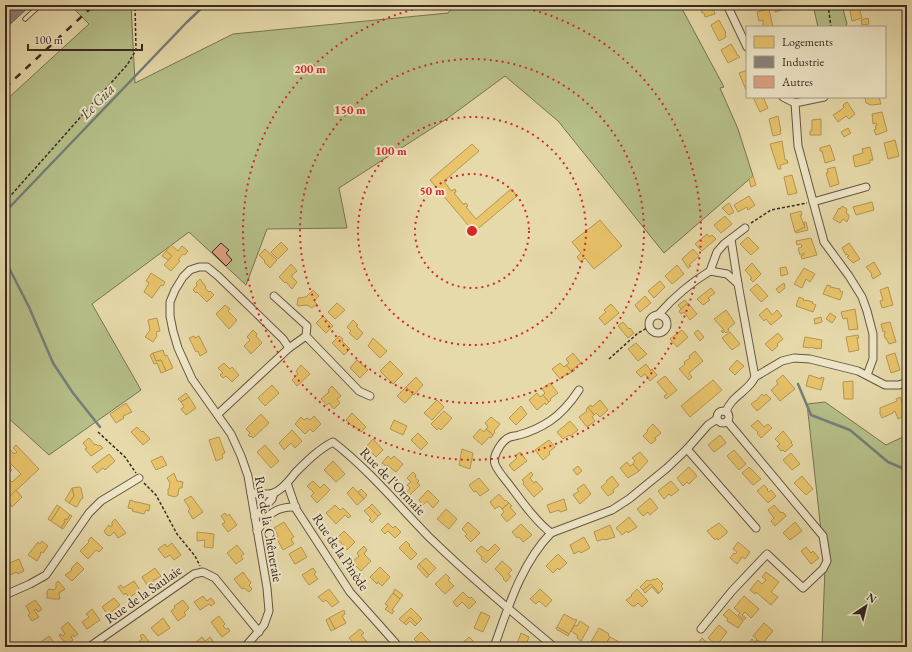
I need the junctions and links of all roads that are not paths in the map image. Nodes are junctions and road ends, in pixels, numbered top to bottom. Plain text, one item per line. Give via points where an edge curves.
1 (38, 5) edge
2 (727, 5) edge
3 (25, 19) dead end
4 (746, 45) edge
5 (785, 98) edge
6 (819, 98) edge
7 (795, 103) junction
8 (866, 187) dead end
9 (813, 202) junction
10 (745, 228) road end
11 (731, 240) junction
12 (710, 271) junction
13 (738, 284) junction
14 (274, 296) dead end
15 (659, 314) junction
16 (306, 336) junction
17 (289, 348) junction
18 (867, 375) junction
19 (756, 377) junction
20 (907, 382) edge
21 (579, 390) dead end
22 (370, 396) dead end
23 (726, 412) junction
24 (218, 414) junction
25 (718, 419) junction
26 (727, 421) junction
27 (687, 450) junction
28 (139, 478) road end
29 (287, 483) junction
30 (251, 493) junction
31 (274, 493) junction
32 (296, 507) junction
33 (255, 517) junction
34 (756, 528) dead end
35 (257, 531) junction
36 (551, 534) junction
37 (5, 595) edge
38 (508, 609) junction
39 (701, 629) dead end
40 (259, 632) junction
41 (89, 647) edge
42 (245, 647) edge
43 (399, 647) edge
44 (494, 647) edge
45 (554, 647) edge

1 - 3 lane
2 - 4 street
5 - 7 street
6 - 7 street
7 - 9 street via 798,146
8 - 9 street
9 - 18 street via 824,242 862,297 867,311 873,334 873,360
10 - 11 street
11 - 12 street via 717,252
11 - 13 street
12 - 13 street via 727,274
12 - 15 street
13 - 19 street
14 - 16 street via 307,326
15 - 15 street via 667,319 666,328 659,333 649,327 651,318
16 - 17 street
16 - 22 street via 358,391
17 - 24 street
17 - 24 street, Rue de la Chêneraie via 283,339 207,267 190,270 175,290 170,302 170,316 178,348 192,379
18 - 19 street via 810,359 794,358
18 - 20 street via 884,386
19 - 23 street via 753,383 732,401
21 - 36 street via 572,402 550,421 510,437 504,441 496,454 495,464 503,476
23 - 25 street via 719,412
23 - 26 street via 729,417
24 - 30 street, Rue de la Chêneraie via 241,456
25 - 26 street via 722,423
25 - 27 street via 708,425
26 - 39 street via 823,536 827,561 823,569 803,588 767,554
27 - 34 street
27 - 36 street via 636,494 612,510
28 - 37 street via 101,501 89,513 46,575
29 - 31 street, Rue de l'Ormaie
29 - 32 street, Rue de la Pinède
29 - 38 street, Rue de l'Ormaie via 324,446 333,442 451,558
30 - 31 street
30 - 33 street, Rue de la Chêneraie
31 - 33 street, Rue de l'Ormaie via 272,499
32 - 35 street via 274,511 267,516
32 - 43 street, Rue de la Pinède via 350,592
33 - 35 street, Rue de la Chêneraie
35 - 40 street, Rue de la Chêneraie via 269,611
36 - 38 street via 539,546 529,563
38 - 44 street
38 - 45 street
40 - 41 street, Rue de la Saulaie via 214,578 203,572 194,574
40 - 42 street, Rue de la Chêneraie

